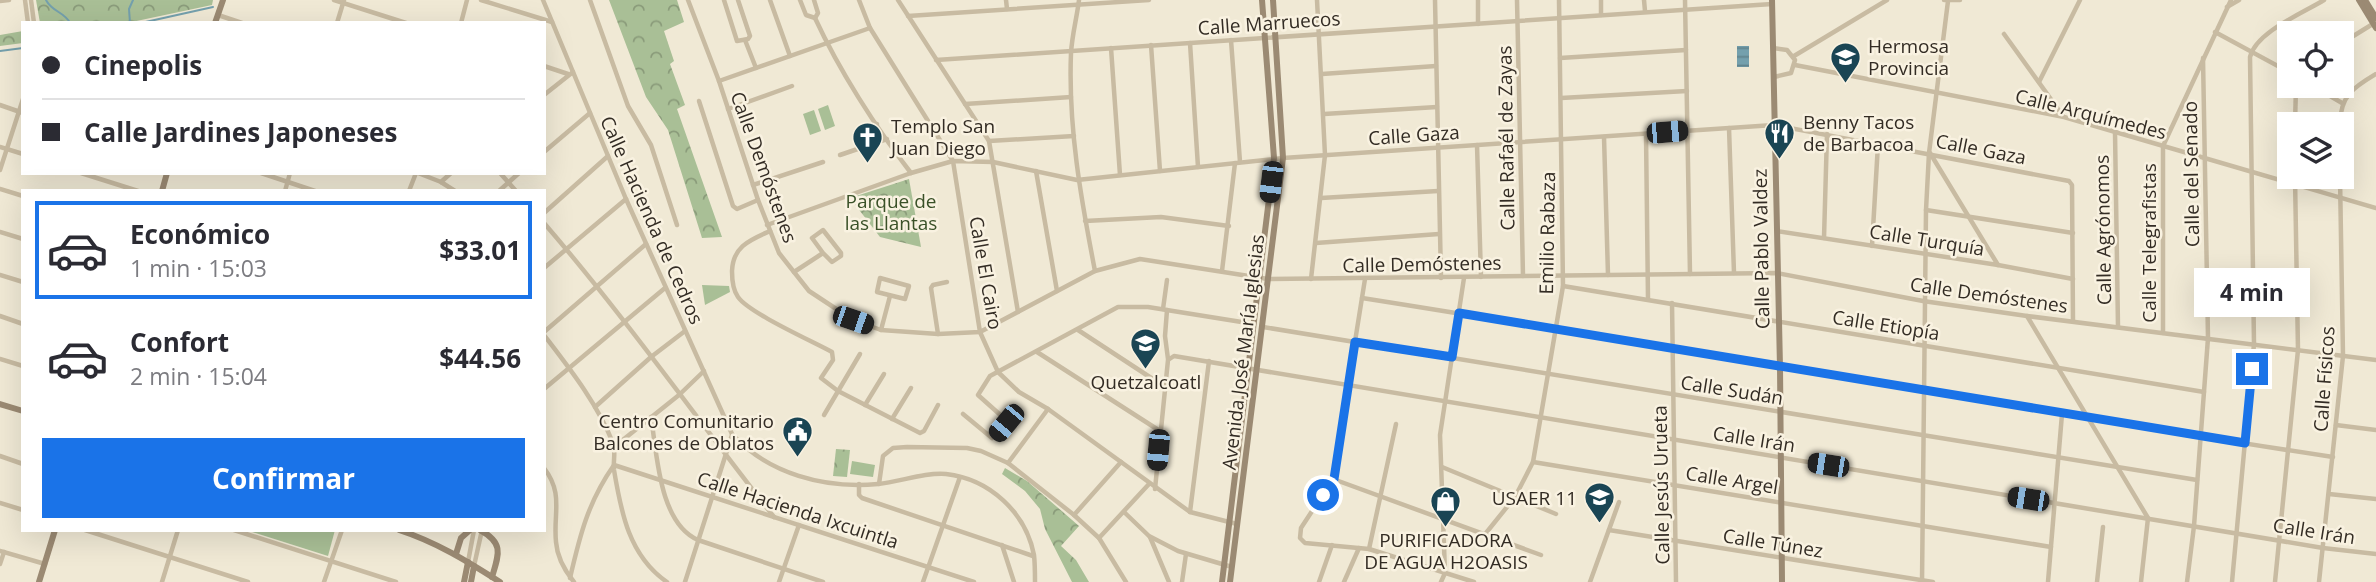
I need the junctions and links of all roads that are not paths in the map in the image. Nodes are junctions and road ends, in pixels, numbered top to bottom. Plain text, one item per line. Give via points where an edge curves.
1 (9, 0) edge
2 (25, 0) edge
3 (31, 0) edge
4 (223, 0) edge
5 (334, 0) edge
6 (467, 0) edge
7 (481, 0) edge
8 (543, 0) edge
9 (590, 0) edge
10 (688, 0) edge
11 (724, 0) edge
12 (738, 0) edge
13 (770, 0) edge
14 (800, 0) edge
15 (814, 0) edge
16 (859, 0) edge
17 (898, 0) edge
18 (1006, 0) edge
19 (1149, 0) edge
20 (1262, 0) edge
21 (1273, 0) edge
22 (1317, 0) edge
23 (1435, 0) edge
24 (1478, 0) edge
25 (1517, 0) edge
26 (1559, 0) edge
27 (1601, 0) edge
28 (1644, 0) edge
29 (1685, 0) edge
30 (1887, 0) edge
31 (1960, 0) edge
32 (2080, 0) edge
33 (2231, 0) edge
34 (2239, 0) edge
35 (2324, 0) edge
36 (2359, 0) edge
37 (2365, 0) edge
38 (0, 1) edge
39 (344, 1) edge
40 (1946, 1) edge
41 (1079, 2) edge
42 (1772, 2) edge
43 (1727, 3) edge
44 (2227, 7) junction
45 (1007, 9) junction
46 (1685, 9) junction
47 (1645, 11) junction
48 (1601, 15) junction
49 (908, 16) junction
50 (815, 18) junction
51 (1560, 18) junction
52 (217, 19) edge
53 (28, 21) edge
54 (34, 21) edge
55 (338, 21) edge
56 (400, 21) edge
57 (462, 21) edge
58 (1518, 21) junction
59 (552, 22) junction
60 (2375, 23) edge
61 (1478, 24) junction
62 (1436, 27) junction
63 (870, 28) junction
64 (2215, 32) junction
65 (1319, 33) junction
66 (2004, 34) dead end
67 (1276, 36) junction
68 (2354, 36) edge
69 (1265, 38) junction
70 (745, 40) junction
71 (1231, 40) junction
72 (826, 43) junction
73 (1190, 43) junction
74 (1151, 45) junction
75 (1111, 48) junction
76 (1773, 48) junction
77 (1686, 50) junction
78 (2252, 50) junction
79 (1071, 51) junction
80 (790, 56) junction
81 (1794, 56) junction
82 (1560, 58) junction
83 (2203, 58) junction
84 (936, 60) junction
85 (1795, 65) junction
86 (2277, 65) edge
87 (1436, 66) junction
88 (546, 67) edge
89 (756, 68) junction
90 (571, 73) junction
91 (1322, 74) junction
92 (2376, 74) edge
93 (1774, 78) junction
94 (719, 81) junction
95 (2039, 82) junction
96 (792, 86) dead end
97 (1687, 91) junction
98 (546, 92) edge
99 (1937, 93) junction
100 (1071, 97) junction
101 (1561, 98) junction
102 (2333, 98) edge
103 (699, 101) dead end
104 (2342, 103) junction
105 (964, 104) junction
106 (0, 105) edge
107 (1437, 107) junction
108 (728, 109) junction
109 (21, 112) edge
110 (2341, 112) edge
111 (590, 113) junction
112 (1324, 114) junction
113 (2064, 117) junction
114 (877, 124) junction
115 (1774, 125) junction
116 (1729, 128) junction
117 (858, 130) dead end
118 (1688, 131) junction
119 (2115, 132) junction
120 (1646, 134) junction
121 (1828, 134) junction
122 (1074, 136) junction
123 (1604, 137) junction
124 (887, 139) junction
125 (1563, 140) junction
126 (989, 141) junction
127 (1520, 142) junction
128 (1878, 144) junction
129 (1477, 145) junction
130 (2163, 146) junction
131 (0, 147) edge
132 (1437, 148) junction
133 (7, 149) junction
134 (546, 150) edge
135 (21, 153) edge
136 (1929, 153) junction
137 (840, 155) dead end
138 (1325, 155) junction
139 (608, 156) junction
140 (1283, 158) junction
141 (2206, 158) junction
142 (1274, 159) junction
143 (953, 161) junction
144 (823, 162) dead end
145 (993, 162) junction
146 (1238, 163) junction
147 (1198, 167) junction
148 (0, 170) edge
149 (1036, 171) junction
150 (1160, 171) junction
151 (911, 173) junction
152 (2251, 173) junction
153 (87, 175) edge
154 (268, 175) edge
155 (290, 175) edge
156 (422, 175) edge
157 (449, 175) edge
158 (502, 175) edge
159 (518, 175) edge
160 (1120, 175) junction
161 (1077, 180) junction
162 (2277, 180) edge
163 (288, 181) junction
164 (441, 182) junction
165 (508, 183) junction
166 (753, 185) junction
167 (0, 189) edge
168 (132, 189) edge
169 (286, 189) edge
170 (310, 189) edge
171 (452, 189) edge
172 (501, 189) edge
173 (514, 189) edge
174 (2295, 189) edge
175 (2311, 189) edge
176 (2341, 189) edge
177 (1438, 191) junction
178 (21, 195) edge
179 (1321, 198) junction
180 (2341, 198) junction
181 (626, 200) junction
182 (758, 200) junction
183 (2376, 208) edge
184 (1926, 210) junction
185 (546, 211) edge
186 (1968, 217) junction
187 (1085, 221) junction
188 (546, 225) edge
189 (677, 225) dead end
190 (768, 225) junction
191 (1228, 226) junction
192 (770, 231) junction
193 (1776, 231) junction
194 (0, 232) edge
195 (2073, 233) junction
196 (1439, 234) junction
197 (21, 238) edge
198 (1824, 238) junction
199 (1316, 243) junction
200 (646, 244) junction
201 (1872, 246) junction
202 (566, 249) junction
203 (823, 253) junction
204 (1925, 254) junction
205 (1998, 265) junction
206 (546, 266) edge
207 (1095, 271) junction
208 (1222, 271) junction
209 (794, 272) junction
210 (1734, 273) junction
211 (1777, 273) junction
212 (1648, 274) junction
213 (1690, 274) junction
214 (0, 275) edge
215 (1608, 275) junction
216 (1522, 276) junction
217 (1563, 276) junction
218 (1481, 277) junction
219 (1264, 278) junction
220 (1441, 278) junction
221 (1464, 278) junction
222 (1311, 279) junction
223 (1365, 279) junction
224 (2073, 279) junction
225 (1167, 280) dead end
226 (21, 281) edge
227 (947, 282) dead end
228 (597, 284) junction
229 (1563, 286) junction
230 (665, 288) junction
231 (1057, 291) junction
232 (890, 296) junction
233 (1362, 298) junction
234 (1648, 299) junction
235 (1923, 301) junction
236 (1672, 303) junction
237 (1165, 310) junction
238 (1018, 312) junction
239 (1459, 313) junction
240 (0, 316) edge
241 (2026, 316) junction
242 (625, 320) junction
243 (1778, 321) junction
244 (2073, 321) junction
245 (21, 323) edge
246 (1255, 324) junction
247 (1263, 327) junction
248 (2118, 327) junction
249 (1554, 329) junction
250 (881, 330) junction
251 (1078, 330) junction
252 (546, 331) edge
253 (685, 331) junction
254 (980, 332) junction
255 (2163, 333) junction
256 (938, 334) junction
257 (546, 336) edge
258 (2207, 338) junction
259 (1355, 342) junction
260 (2254, 344) junction
261 (1923, 345) junction
262 (1674, 349) junction
263 (2298, 350) junction
264 (1037, 352) junction
265 (860, 354) dead end
266 (2343, 356) junction
267 (651, 357) junction
268 (1452, 357) junction
269 (1169, 358) junction
270 (0, 359) edge
271 (2376, 360) edge
272 (1209, 361) junction
273 (21, 365) edge
274 (1780, 367) junction
275 (2057, 367) junction
276 (1253, 368) junction
277 (569, 369) junction
278 (704, 372) junction
279 (998, 372) junction
280 (1547, 373) junction
281 (884, 374) dead end
282 (1349, 386) junction
283 (546, 387) edge
284 (1166, 387) junction
285 (911, 388) dead end
286 (1923, 389) junction
287 (838, 391) junction
288 (2204, 391) junction
289 (679, 395) junction
290 (1674, 395) junction
291 (1444, 402) junction
292 (0, 404) edge
293 (865, 405) junction
294 (938, 405) dead end
295 (595, 407) junction
296 (1048, 409) junction
297 (21, 410) edge
298 (1780, 412) junction
299 (962, 414) dead end
300 (2062, 414) junction
301 (824, 415) dead end
302 (1540, 417) junction
303 (651, 418) junction
304 (2087, 418) junction
305 (892, 419) junction
306 (1396, 424) dead end
307 (2336, 425) junction
308 (2376, 430) edge
309 (1160, 431) junction
310 (733, 434) junction
311 (1922, 435) junction
312 (2201, 436) junction
313 (1674, 440) junction
314 (2245, 443) junction
315 (614, 447) junction
316 (730, 447) junction
317 (744, 447) junction
318 (2290, 450) junction
319 (0, 456) edge
320 (726, 456) junction
321 (1781, 457) junction
322 (2333, 457) junction
323 (2058, 458) junction
324 (1121, 462) junction
325 (1533, 462) junction
326 (21, 463) edge
327 (1008, 463) junction
328 (614, 465) junction
329 (1441, 467) junction
330 (2117, 467) junction
331 (546, 471) edge
332 (960, 477) junction
333 (1334, 479) junction
334 (661, 480) junction
335 (2197, 480) junction
336 (1922, 481) junction
337 (859, 484) junction
338 (878, 484) junction
339 (1149, 484) junction
340 (1675, 485) junction
341 (1155, 489) junction
342 (2329, 494) junction
343 (712, 497) junction
344 (1380, 497) junction
345 (1516, 497) junction
346 (2376, 499) edge
347 (1619, 502) dead end
348 (0, 503) edge
349 (1782, 503) junction
350 (2054, 503) junction
351 (21, 509) edge
352 (1124, 512) junction
353 (1190, 512) junction
354 (1556, 514) dead end
355 (1074, 515) junction
356 (775, 517) junction
357 (1443, 518) junction
358 (2148, 518) junction
359 (1233, 523) junction
360 (943, 524) junction
361 (799, 525) junction
362 (1922, 526) junction
363 (2194, 526) junction
364 (2103, 527) dead end
365 (1609, 530) junction
366 (54, 532) edge
367 (91, 532) edge
368 (177, 532) edge
369 (240, 532) edge
370 (341, 532) edge
371 (405, 532) edge
372 (469, 532) edge
373 (472, 532) edge
374 (480, 532) edge
375 (484, 532) edge
376 (1486, 533) junction
377 (2237, 533) junction
378 (1149, 536) junction
379 (1099, 538) junction
380 (698, 540) junction
381 (2280, 540) junction
382 (1675, 542) junction
383 (1002, 544) junction
384 (1332, 545) junction
385 (2050, 547) junction
386 (1359, 548) junction
387 (2323, 548) junction
388 (1369, 550) junction
389 (2, 551) edge
390 (456, 554) junction
391 (1186, 554) junction
392 (2376, 554) edge
393 (1541, 555) dead end
394 (1034, 556) junction
395 (170, 557) junction
396 (1782, 559) junction
397 (332, 561) junction
398 (0, 564) edge
399 (45, 564) junction
400 (471, 564) junction
401 (1228, 566) junction
402 (928, 567) junction
403 (783, 569) junction
404 (1445, 573) junction
405 (949, 574) junction
406 (492, 577) junction
407 (572, 580) edge
408 (1922, 581) edge
409 (39, 582) edge
410 (162, 582) edge
411 (248, 582) edge
412 (324, 582) edge
413 (397, 582) edge
414 (464, 582) edge
415 (471, 582) edge
416 (500, 582) edge
417 (667, 582) edge
418 (685, 582) edge
419 (779, 582) edge
420 (824, 582) edge
421 (923, 582) edge
422 (954, 582) edge
423 (974, 582) edge
424 (1014, 582) edge
425 (1035, 582) edge
426 (1126, 582) edge
427 (1169, 582) edge
428 (1182, 582) edge
429 (1222, 582) edge
430 (1230, 582) edge
431 (1320, 582) edge
432 (1344, 582) edge
433 (1441, 582) edge
434 (1474, 582) edge
435 (1590, 582) edge
436 (1676, 582) edge
437 (1782, 582) edge
438 (1933, 582) edge
439 (2048, 582) edge
440 (2097, 582) edge
441 (2141, 582) edge
442 (2187, 582) edge
443 (2232, 582) edge
444 (2275, 582) edge
445 (2319, 582) edge

1 - 38 street
2 - 53 street
3 - 54 street
4 - 52 street
5 - 39 street
6 - 57 street
7 - 59 street
8 - 59 street, Calle Hacienda de Cedros
9 - 189 street via 628,106 651,145
10 - 94 street, Calle Demóstenes
11 - 70 street via 737,41
12 - 70 street via 750,36
13 - 80 street
14 - 50 street via 806,15
15 - 50 street
16 - 63 street, Calle El Cairo
17 - 49 street
18 - 45 street
19 - 41 street
20 - 69 street, Avenida José María Iglesias
21 - 67 street, Avenida José María Iglesias
22 - 65 street
23 - 62 street
24 - 61 street
25 - 58 street, Calle Rafaél de Zayas
26 - 51 street, Emilio Rabaza
27 - 48 street
28 - 47 street
29 - 46 street
30 - 81 street
31 - 40 street
32 - 95 street
33 - 44 street, Calle Telegrafistas
34 - 44 street
35 - 78 street via 2265,35
36 - 60 street
37 - 60 street
39 - 55 street
39 - 56 street
40 - 99 street
41 - 45 street
41 - 79 street
42 - 43 street, Calle Marruecos
42 - 76 street, Calle Pablo Valdez
43 - 46 street, Calle Marruecos
44 - 64 street, Calle Telegrafistas
45 - 49 street
46 - 47 street, Calle Marruecos
46 - 77 street
47 - 48 street, Calle Marruecos
48 - 51 street, Calle Marruecos
49 - 84 street
50 - 72 street
51 - 58 street, Calle Marruecos
51 - 82 street, Emilio Rabaza
58 - 61 street, Calle Marruecos
58 - 127 street, Calle Rafaél de Zayas
59 - 90 street, Calle Hacienda de Cedros
60 - 68 street
61 - 62 street, Calle Marruecos
62 - 65 street, Calle Marruecos
62 - 87 street
63 - 72 street
63 - 143 street, Calle El Cairo
64 - 78 street
64 - 83 street, Calle Telegrafistas
65 - 67 street, Calle Marruecos
65 - 91 street
66 - 95 street
67 - 69 street, Calle Marruecos
67 - 140 street, Avenida José María Iglesias
69 - 71 street, Calle Marruecos
69 - 142 street, Avenida José María Iglesias
70 - 89 street
71 - 73 street, Calle Marruecos
71 - 146 street
72 - 80 street
72 - 114 street
73 - 74 street, Calle Marruecos
73 - 147 street
74 - 75 street, Calle Marruecos
74 - 150 street
75 - 79 street, Calle Marruecos
75 - 160 street
76 - 81 street
76 - 93 street, Calle Pablo Valdez
77 - 82 street
77 - 97 street
78 - 86 street
78 - 152 street
79 - 84 street, Calle Marruecos
79 - 100 street
80 - 89 street
81 - 85 street
82 - 101 street, Emilio Rabaza
83 - 130 street, Calle Telegrafistas
83 - 141 street, Calle del Senado
84 - 105 street
85 - 93 street via 1787,75
85 - 99 street, Calle Arquímedes
87 - 91 street
87 - 107 street
88 - 90 street
89 - 94 street
90 - 98 street
90 - 111 street, Calle Hacienda de Cedros
91 - 112 street
92 - 104 street via 2350,91
93 - 115 street, Calle Pablo Valdez
94 - 108 street, Calle Demóstenes
95 - 113 street
96 - 108 street
97 - 101 street
97 - 118 street
99 - 113 street, Calle Arquímedes
99 - 136 street
100 - 105 street
100 - 122 street
101 - 125 street, Emilio Rabaza
102 - 104 street
103 - 182 street via 733,208
104 - 110 street
105 - 126 street
106 - 109 street
107 - 112 street
107 - 132 street
108 - 166 street, Calle Demóstenes
109 - 133 street
111 - 134 street
111 - 139 street, Calle Hacienda de Cedros
112 - 138 street
113 - 119 street, Calle Arquímedes
114 - 117 street
114 - 124 street
115 - 116 street, Calle Gaza
115 - 121 street, Calle Gaza
115 - 193 street, Calle Pablo Valdez
116 - 118 street, Calle Gaza
116 - 210 street
118 - 120 street, Calle Gaza
118 - 213 street
119 - 130 street, Calle Arquímedes
119 - 248 street, Calle Agrónomos
120 - 123 street, Calle Gaza
120 - 212 street
121 - 128 street, Calle Gaza
121 - 198 street
122 - 126 street
122 - 161 street
123 - 125 street, Calle Gaza
123 - 215 street
124 - 137 street
124 - 151 street
125 - 127 street, Calle Gaza
125 - 217 street, Emilio Rabaza
126 - 145 street
127 - 129 street, Calle Gaza
127 - 216 street, Calle Rafaél de Zayas
128 - 136 street, Calle Gaza
128 - 201 street
129 - 132 street, Calle Gaza
129 - 218 street
130 - 141 street, Calle Arquímedes
130 - 255 street, Calle Telegrafistas
131 - 133 street
132 - 138 street, Calle Gaza
132 - 177 street
133 - 135 street
133 - 148 street
136 - 184 street
136 - 186 street
136 - 195 street, Calle Gaza via 2071,182
138 - 140 street, Calle Gaza
138 - 179 street
139 - 181 street, Calle Hacienda de Cedros
139 - 185 street
140 - 142 street, Calle Gaza
140 - 219 street, Avenida José María Iglesias
141 - 152 street, Calle Arquímedes
141 - 258 street, Calle del Senado
142 - 146 street, Calle Gaza
142 - 219 street, Avenida José María Iglesias
143 - 145 street, Calle Gaza
143 - 151 street, Calle Gaza
143 - 254 street, Calle El Cairo
144 - 166 street
145 - 149 street, Calle Gaza
145 - 238 street
146 - 147 street, Calle Gaza
146 - 191 street
147 - 150 street, Calle Gaza
149 - 161 street, Calle Gaza
149 - 231 street
150 - 160 street, Calle Gaza
151 - 190 street, Calle Gaza
152 - 162 street, Calle Arquímedes
152 - 260 street
153 - 168 street
154 - 163 street
155 - 163 street
156 - 164 street
157 - 164 street
158 - 165 street
159 - 165 street
160 - 161 street, Calle Gaza
161 - 187 street
163 - 169 street
163 - 170 street
164 - 171 street
165 - 172 street
165 - 173 street
166 - 182 street, Calle Demóstenes
167 - 178 street
174 - 263 street
175 - 180 street, Calle Arquímedes
176 - 180 street, Calle Físicos
177 - 179 street
177 - 196 street
179 - 199 street
180 - 183 street, Calle Arquímedes
180 - 266 street, Calle Físicos
181 - 200 street, Calle Hacienda de Cedros
181 - 202 street
182 - 190 street, Calle Demóstenes
184 - 186 street
184 - 204 street
186 - 195 street
186 - 205 street
187 - 191 street via 1161,217
187 - 207 street
188 - 202 street
190 - 192 street, Calle Demóstenes
191 - 208 street
192 - 209 street, Calle Demóstenes
192 - 287 street via 737,251 732,274 736,295 751,309 832,352 833,360 821,377
193 - 198 street, Calle Turquía
193 - 211 street, Calle Pablo Valdez
194 - 197 street
195 - 224 street
196 - 199 street
196 - 220 street
198 - 201 street, Calle Turquía
199 - 222 street
200 - 228 street
200 - 230 street, Calle Hacienda de Cedros
201 - 204 street, Calle Turquía
202 - 206 street
202 - 228 street
203 - 203 street via 832,262 841,256 822,230 811,238
203 - 209 street
204 - 205 street, Calle Turquía
204 - 235 street
205 - 224 street, Calle Turquía
207 - 208 street, Calle Demóstenes via 1140,260
207 - 231 street, Calle Demóstenes
208 - 219 street, Calle Demóstenes
209 - 250 street, Calle Demóstenes via 824,302
210 - 211 street, Calle Demóstenes
210 - 213 street, Calle Demóstenes
211 - 235 street, Calle Demóstenes
211 - 243 street, Calle Pablo Valdez
212 - 213 street, Calle Demóstenes
212 - 215 street, Calle Demóstenes
212 - 234 street
214 - 226 street
215 - 217 street, Calle Demóstenes
216 - 217 street, Calle Demóstenes
216 - 218 street, Calle Demóstenes
217 - 229 street, Emilio Rabaza
218 - 221 street, Calle Demóstenes
219 - 222 street, Calle Demóstenes
219 - 246 street, Avenida José María Iglesias
219 - 247 street, Avenida José María Iglesias
220 - 221 street, Calle Demóstenes
220 - 223 street, Calle Demóstenes
221 - 239 street
222 - 223 street, Calle Demóstenes
223 - 233 street
224 - 244 street
225 - 237 street
227 - 256 street via 931,287
228 - 242 street
228 - 252 street
229 - 234 street, Calle Etiopía
229 - 249 street, Emilio Rabaza
230 - 242 street
230 - 253 street, Calle Hacienda de Cedros
231 - 238 street, Calle Demóstenes
232 - 232 street via 877,292 880,278 909,286 905,299
232 - 250 street
233 - 239 street
233 - 259 street
234 - 236 street, Calle Etiopía
235 - 241 street, Calle Demóstenes
235 - 261 street
236 - 243 street, Calle Etiopía
236 - 262 street, Calle Jesús Urueta
237 - 246 street
237 - 251 street via 1118,307
237 - 269 street
238 - 254 street, Calle Demóstenes
239 - 249 street
239 - 268 street
240 - 245 street
241 - 244 street, Calle Demóstenes
241 - 275 street
242 - 267 street
242 - 277 street
243 - 261 street, Calle Etiopía
243 - 274 street, Calle Pablo Valdez
244 - 248 street, Calle Demóstenes
246 - 276 street, Avenida José María Iglesias
247 - 259 street, Calle Sudán
247 - 276 street, Avenida José María Iglesias
248 - 255 street, Calle Demóstenes
249 - 262 street
249 - 280 street, Emilio Rabaza
250 - 256 street, Calle Demóstenes
251 - 264 street
251 - 284 street
253 - 267 street
253 - 278 street, Calle Hacienda de Cedros
254 - 256 street, Calle Demóstenes
254 - 279 street, Calle El Cairo
255 - 258 street, Calle Demóstenes
257 - 277 street
258 - 260 street, Calle Demóstenes
258 - 288 street, Calle del Senado
259 - 268 street, Calle Sudán
259 - 282 street
260 - 263 street, Calle Demóstenes
260 - 314 street
261 - 275 street, Calle Etiopía
261 - 286 street
262 - 274 street
262 - 290 street, Calle Jesús Urueta
263 - 266 street, Calle Demóstenes
263 - 318 street
264 - 279 street
264 - 309 street
265 - 287 street
266 - 271 street, Calle Demóstenes
266 - 307 street, Calle Físicos
267 - 289 street
267 - 295 street
268 - 280 street, Calle Sudán
268 - 291 street
269 - 272 street, Calle Irán
269 - 284 street
270 - 273 street
272 - 276 street, Calle Irán
272 - 353 street
274 - 286 street
274 - 298 street, Calle Pablo Valdez
275 - 288 street, Calle Etiopía
275 - 304 street
276 - 282 street, Calle Irán
276 - 359 street, Avenida José María Iglesias
277 - 283 street
277 - 295 street
278 - 289 street
278 - 310 street, Calle Hacienda de Cedros
279 - 296 street, Calle El Cairo via 1019,392
279 - 299 street via 978,395 1006,423 990,438
280 - 290 street, Calle Sudán
280 - 302 street, Emilio Rabaza
281 - 293 street
282 - 291 street, Calle Irán
282 - 333 street
284 - 309 street
285 - 305 street
286 - 300 street
286 - 311 street
287 - 293 street
287 - 301 street
288 - 312 street, Calle del Senado
289 - 303 street
289 - 320 street
290 - 298 street, Calle Sudán
290 - 313 street, Calle Jesús Urueta
291 - 302 street, Calle Irán
291 - 329 street
292 - 297 street
293 - 305 street
294 - 305 street via 921,433
295 - 315 street
296 - 324 street, Calle El Cairo
296 - 327 street
298 - 311 street, Calle Sudán
298 - 321 street, Calle Pablo Valdez
300 - 304 street
300 - 323 street
302 - 313 street, Calle Irán
302 - 325 street, Emilio Rabaza
303 - 315 street
303 - 334 street
304 - 312 street
304 - 330 street
306 - 344 street
307 - 308 street
307 - 322 street, Calle Físicos
309 - 341 street
310 - 316 street
310 - 317 street, Calle Hacienda de Cedros
311 - 323 street, Calle Sudán
311 - 336 street
312 - 314 street
312 - 335 street, Calle del Senado
313 - 321 street, Calle Irán
313 - 340 street, Calle Jesús Urueta
314 - 318 street
314 - 377 street
315 - 328 street
316 - 317 street
316 - 320 street
317 - 337 street, Calle Hacienda de Cedros via 790,474
318 - 322 street
318 - 381 street
319 - 326 street
320 - 343 street
320 - 356 street
321 - 336 street, Calle Irán
321 - 349 street, Calle Pablo Valdez
322 - 342 street, Calle Físicos
323 - 330 street, Calle Sudán
323 - 350 street
324 - 339 street, Calle El Cairo
324 - 355 street
325 - 340 street, Calle Argel
325 - 345 street, Emilio Rabaza
327 - 338 street via 967,448 893,448 880,462
327 - 355 street
328 - 334 street, Calle Hacienda Ixcuintla
328 - 407 street via 583,523
328 - 417 street via 633,543 646,564
329 - 345 street
329 - 357 street
330 - 335 street, Calle Sudán
330 - 358 street
331 - 407 street via 557,502 558,554
332 - 338 street, Calle Hacienda de Cedros via 936,474
332 - 360 street
332 - 394 street, Calle Hacienda de Cedros via 1007,503 1025,529
333 - 344 street
333 - 384 street via 1301,528 1301,541
334 - 343 street, Calle Hacienda Ixcuintla
334 - 380 street via 674,519
335 - 363 street, Calle del Senado
336 - 350 street, Calle Irán
336 - 362 street
337 - 338 street, Calle Hacienda de Cedros
337 - 360 street via 862,498
339 - 341 street, Calle El Cairo
339 - 352 street
340 - 349 street, Calle Argel
340 - 382 street, Calle Jesús Urueta
341 - 353 street, Calle El Cairo
342 - 346 street
342 - 387 street, Calle Físicos
343 - 356 street, Calle Hacienda Ixcuintla
343 - 380 street
344 - 357 street
344 - 388 street
345 - 354 street
345 - 376 street, Emilio Rabaza
347 - 365 street
348 - 351 street
349 - 362 street, Calle Argel
349 - 396 street, Calle Pablo Valdez
350 - 358 street, Calle Irán
350 - 385 street
352 - 378 street
352 - 379 street
353 - 359 street, Calle El Cairo
355 - 379 street
356 - 361 street, Calle Hacienda Ixcuintla
357 - 376 street
357 - 404 street
358 - 363 street, Calle Irán
358 - 441 street
359 - 401 street, Avenida José María Iglesias
360 - 383 street
360 - 402 street
361 - 402 street, Calle Hacienda Ixcuintla
361 - 403 street
362 - 385 street, Calle Argel
362 - 408 street
363 - 377 street, Calle Irán
363 - 442 street, Calle del Senado
364 - 440 street
365 - 382 street, Calle Túnez
365 - 435 street
366 - 399 street
367 - 395 street
368 - 395 street
369 - 397 street
370 - 397 street
371 - 390 street
372 - 390 street via 461,538
373 - 400 street
374 - 400 street
375 - 406 street via 498,546
376 - 393 street
377 - 381 street, Calle Irán
377 - 443 street
378 - 391 street
378 - 427 street
379 - 426 street
380 - 403 street
380 - 418 street
381 - 387 street, Calle Irán
381 - 444 street
382 - 396 street, Calle Túnez
382 - 436 street, Calle Jesús Urueta
383 - 394 street
383 - 424 street
384 - 386 street
384 - 431 street
385 - 439 street
386 - 388 street
386 - 432 street
387 - 392 street, Calle Irán
387 - 445 street, Calle Físicos
388 - 404 street
389 - 398 street
389 - 399 street
390 - 400 street
391 - 401 street
391 - 428 street
394 - 425 street, Calle Hacienda de Cedros
395 - 410 street
395 - 411 street
396 - 408 street, Calle Túnez
396 - 437 street, Calle Pablo Valdez
397 - 412 street
397 - 413 street
399 - 409 street
400 - 406 street
400 - 414 street
400 - 415 street
401 - 429 street, Avenida José María Iglesias
401 - 430 street, Avenida José María Iglesias
402 - 405 street, Calle Hacienda Ixcuintla
402 - 421 street
403 - 419 street
403 - 420 street
404 - 433 street
404 - 434 street
405 - 422 street
405 - 423 street, Calle Hacienda Ixcuintla
406 - 416 street
408 - 438 street, Calle Túnez

